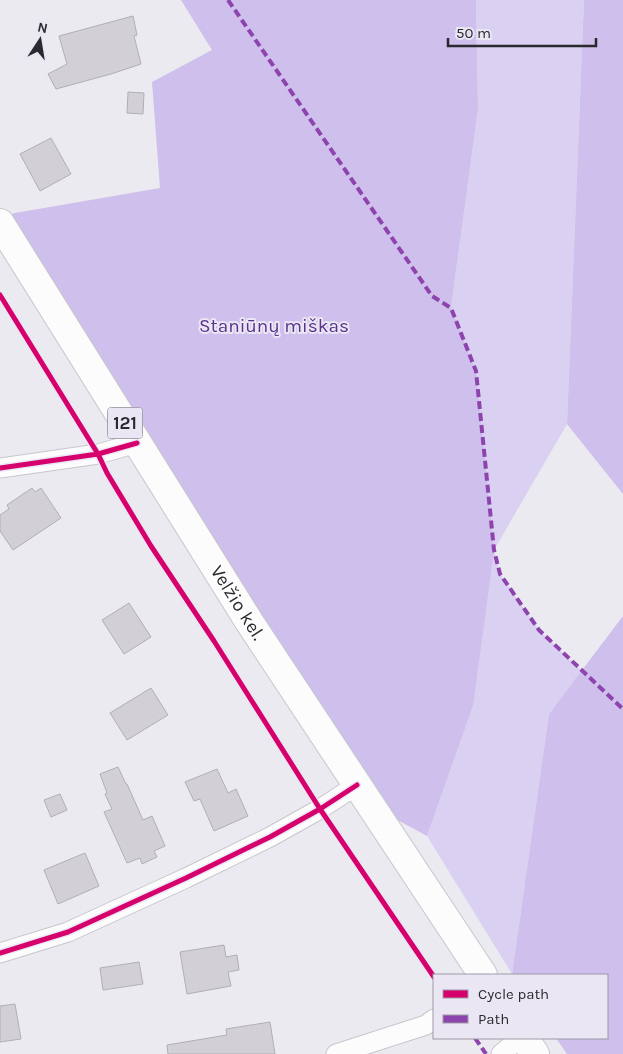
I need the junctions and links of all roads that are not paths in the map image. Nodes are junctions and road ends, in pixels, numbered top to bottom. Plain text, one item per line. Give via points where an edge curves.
1 (0, 223) edge
2 (137, 443) junction
3 (0, 468) edge
4 (357, 785) junction
5 (0, 953) edge
6 (482, 974) edge
7 (433, 1020) edge
8 (519, 1039) edge
9 (525, 1039) edge
10 (336, 1054) edge
11 (502, 1054) edge
12 (535, 1054) edge

1 - 2 main road, Velžio kel. / 121
2 - 3 street via 98,454
2 - 4 main road, Velžio kel. / 121
4 - 5 street via 270,837 186,878 68,932
4 - 6 main road, Velžio kel. / 121
7 - 10 street via 426,1025
8 - 11 street
9 - 12 main road

